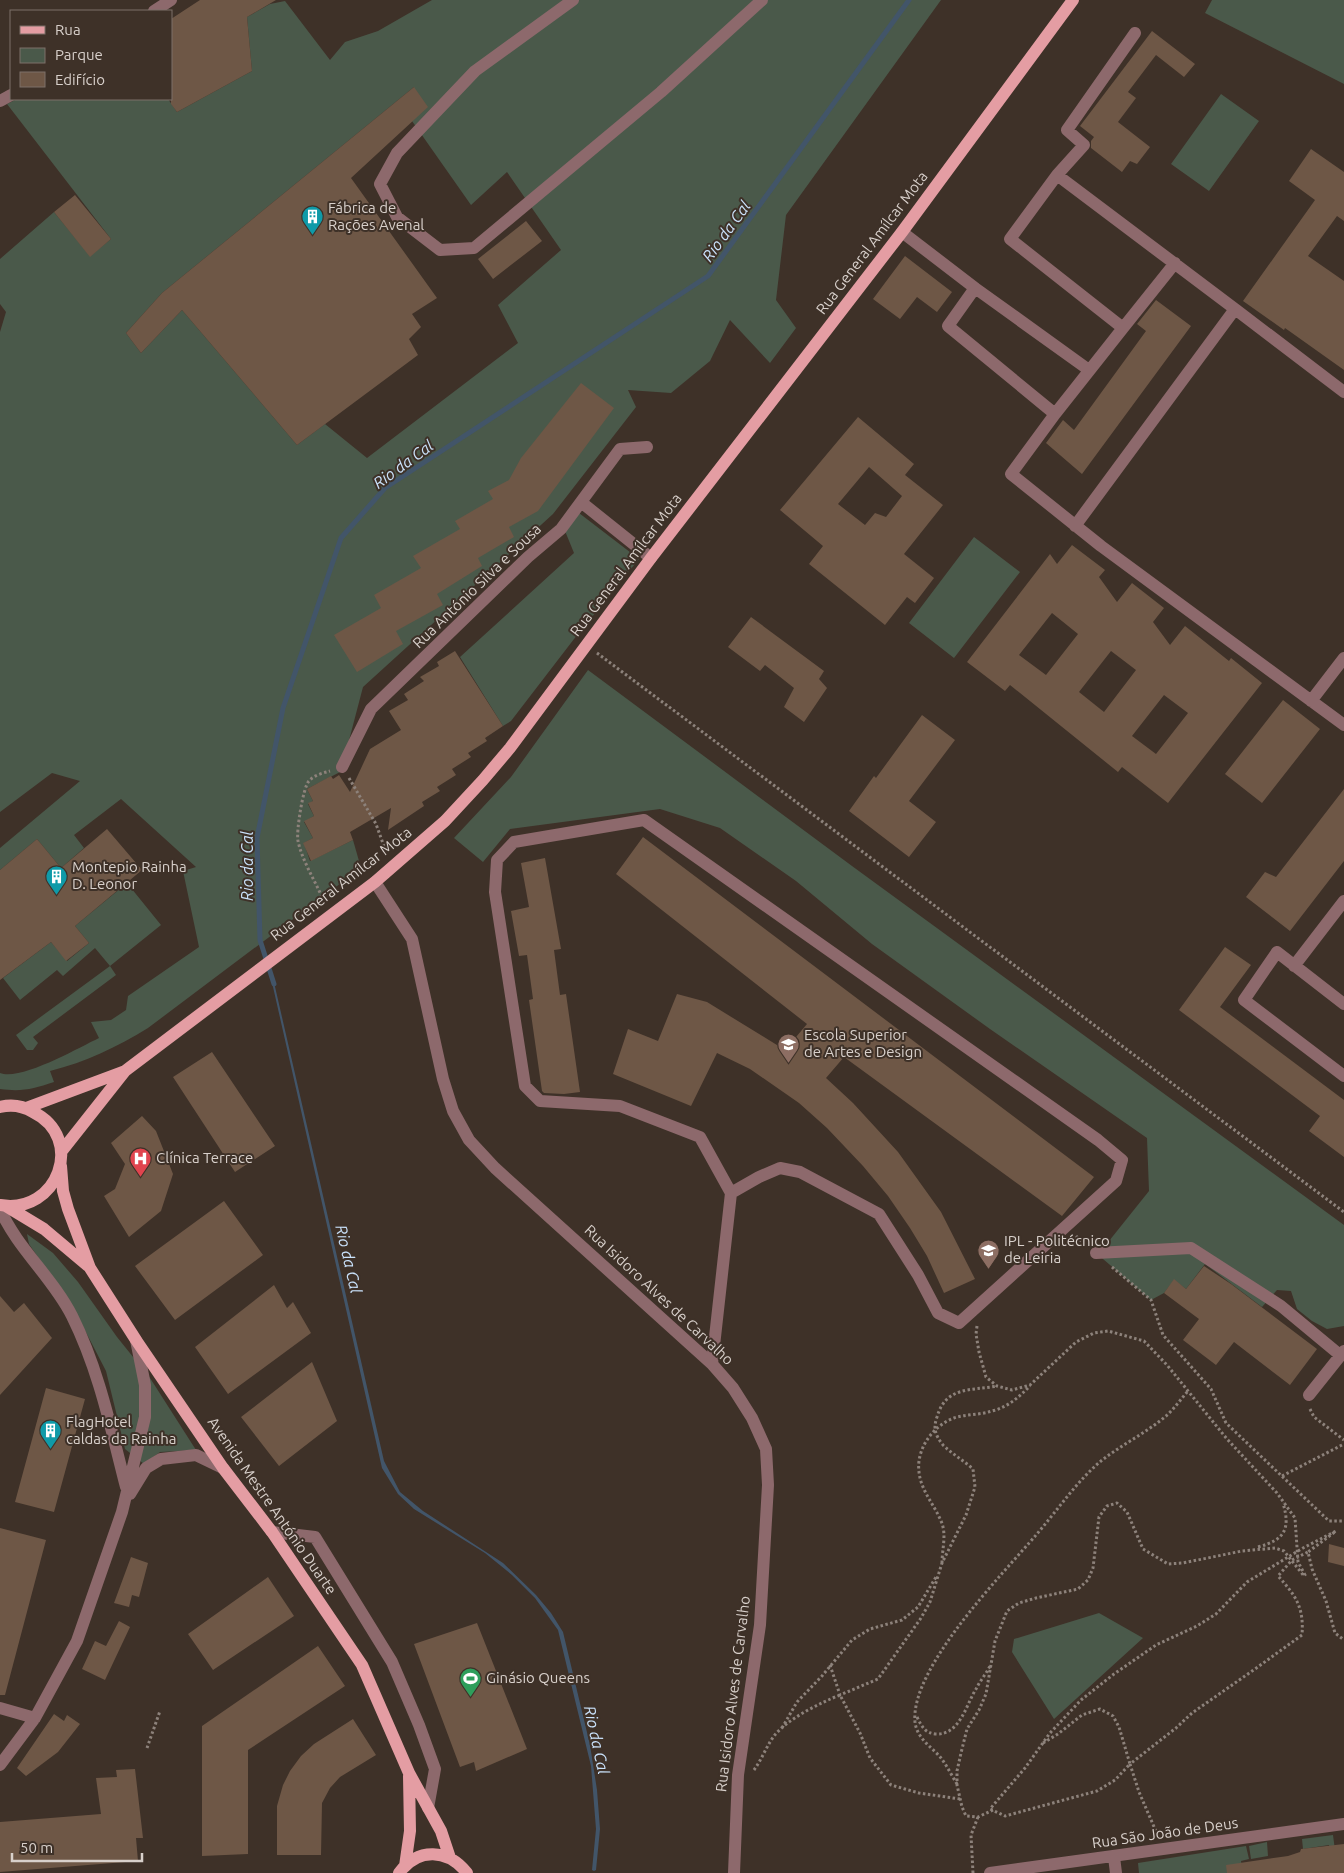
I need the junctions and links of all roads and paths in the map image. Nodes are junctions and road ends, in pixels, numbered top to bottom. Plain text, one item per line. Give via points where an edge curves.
1 (171, 0) edge
2 (573, 0) edge
3 (762, 0) edge
4 (1072, 0) edge
5 (156, 10) edge
6 (1135, 33) dead end
7 (1057, 175) junction
8 (902, 232) junction
9 (1175, 263) junction
10 (976, 288) junction
11 (1235, 309) junction
12 (1123, 328) junction
13 (1089, 370) junction
14 (1344, 392) edge
15 (1055, 414) junction
16 (647, 447) dead end
17 (581, 502) junction
18 (1076, 526) junction
19 (651, 558) junction
20 (586, 646) junction
21 (1344, 658) edge
22 (1311, 701) junction
23 (1344, 725) edge
24 (342, 767) junction
25 (385, 849) dead end
26 (375, 882) junction
27 (322, 897) dead end
28 (1344, 901) edge
29 (1294, 966) junction
30 (1344, 1004) edge
31 (125, 1071) junction
32 (1344, 1076) edge
33 (2, 1105) edge
34 (26, 1108) junction
35 (61, 1152) junction
36 (60, 1166) junction
37 (731, 1193) junction
38 (2, 1206) edge
39 (1344, 1212) edge
40 (1065, 1227) junction
41 (1096, 1253) junction
42 (90, 1268) junction
43 (977, 1325) dead end
44 (136, 1340) junction
45 (1342, 1353) edge
46 (712, 1364) junction
47 (1030, 1385) junction
48 (997, 1386) junction
49 (1188, 1390) junction
50 (1309, 1395) joint
51 (935, 1432) junction
52 (1344, 1442) edge
53 (223, 1468) junction
54 (1282, 1476) junction
55 (127, 1490) junction
56 (1282, 1500) junction
57 (124, 1503) junction
58 (1344, 1522) edge
59 (272, 1532) junction
60 (1248, 1550) junction
61 (1298, 1551) junction
62 (1308, 1552) junction
63 (1289, 1556) junction
64 (1298, 1557) junction
65 (1292, 1560) junction
66 (942, 1563) junction
67 (940, 1570) junction
68 (1344, 1640) edge
69 (992, 1663) junction
70 (830, 1665) junction
71 (840, 1695) junction
72 (0, 1708) edge
73 (160, 1711) dead end
74 (916, 1716) junction
75 (35, 1718) junction
76 (780, 1731) junction
77 (1043, 1743) junction
78 (147, 1748) dead end
79 (1130, 1764) junction
80 (0, 1765) edge
81 (409, 1773) junction
82 (738, 1784) junction
83 (957, 1785) junction
84 (960, 1799) junction
85 (428, 1808) junction
86 (993, 1810) junction
87 (978, 1817) junction
88 (1344, 1824) edge
89 (1164, 1850) junction
90 (1114, 1857) junction
91 (450, 1858) junction
92 (465, 1870) edge
93 (400, 1871) edge
94 (477, 1873) edge
95 (734, 1873) edge
96 (973, 1873) edge
97 (990, 1873) edge
98 (1116, 1873) edge

1 - 5 street
2 - 3 street via 475,71 397,153 380,184 397,217 440,250 474,248 661,92
4 - 8 main road, Rua General Amílcar Mota
6 - 7 street via 1067,130 1084,145
7 - 9 street
7 - 12 street via 1010,239
8 - 10 street
8 - 19 main road, Rua General Amílcar Mota
9 - 11 street
9 - 12 street
10 - 13 street
10 - 15 street via 948,326
11 - 14 street
11 - 18 street
12 - 13 street
13 - 15 street
15 - 18 street via 1011,474
16 - 17 street, Rua António Silva e Sousa via 620,449
17 - 19 street
17 - 24 street, Rua António Silva e Sousa via 561,529 371,709
18 - 22 street
19 - 20 main road, Rua General Amílcar Mota
20 - 26 main road, Rua General Amílcar Mota via 483,780 445,821
20 - 39 path
21 - 22 street
22 - 23 street
24 - 25 path via 376,824
24 - 27 path via 309,781 298,830 297,839 303,857
26 - 31 main road, Rua General Amílcar Mota
26 - 46 street, Rua Isidoro Alves de Carvalho via 412,939 443,1079 453,1111 470,1140 495,1168
28 - 29 street
29 - 30 street
29 - 32 street via 1277,952 1244,1000
31 - 34 main road
31 - 35 main road
33 - 34 main road
34 - 35 main road via 51,1126
35 - 36 main road
36 - 38 main road via 55,1180 34,1201
36 - 42 main road via 68,1209
37 - 40 street via 780,1168 800,1172 879,1214 938,1313 959,1323
37 - 40 street via 700,1137 620,1106 540,1101 525,1086 495,892 497,860 514,842 644,820 1122,1160 1116,1181
37 - 46 street
38 - 42 main road via 44,1229
38 - 55 street via 7,1225 48,1278 72,1316 98,1377
40 - 41 path
41 - 45 street via 1191,1248 1281,1306
41 - 54 path via 1151,1300 1163,1335 1211,1389 1226,1424
42 - 44 main road, Avenida Mestre António Duarte
43 - 48 path via 979,1352 986,1377
44 - 53 main road, Avenida Mestre António Duarte
44 - 55 street via 145,1385 145,1417
45 - 50 street
46 - 82 street, Rua Isidoro Alves de Carvalho via 733,1388 752,1418 766,1450 760,1625
47 - 48 path via 1012,1390
47 - 49 path via 1076,1342 1094,1333 1108,1331 1144,1341
47 - 51 path via 1005,1406 953,1418
48 - 51 path via 948,1396 939,1409
49 - 56 path
49 - 74 path via 1167,1415 1100,1462 1003,1571 937,1658 924,1682
50 - 52 path via 1314,1417
51 - 66 path via 919,1456 918,1470 920,1484 942,1522
51 - 66 path via 942,1443 972,1469 975,1487 966,1515
52 - 54 path
53 - 57 street via 196,1455 160,1459 146,1468
53 - 59 main road, Avenida Mestre António Duarte
54 - 58 path via 1329,1521
55 - 57 street
56 - 60 path via 1286,1514 1284,1532 1278,1541
56 - 61 path via 1294,1518
57 - 75 street via 77,1641
59 - 81 main road, Avenida Mestre António Duarte via 362,1665
59 - 85 street via 315,1536 392,1662 435,1769
60 - 63 path via 1275,1548
60 - 69 path via 1168,1564 1143,1549 1127,1512 1117,1503 1107,1506 1099,1517 1093,1568 1088,1580 1078,1589 1019,1603 1007,1611 995,1641
61 - 62 path via 1336,1531
61 - 63 path
61 - 64 path
62 - 64 path
62 - 68 path via 1335,1633
63 - 65 path
63 - 77 path via 1247,1582 1216,1614 1156,1646 1114,1674 1082,1700
64 - 65 path
64 - 65 path via 1304,1576
65 - 79 path via 1278,1576 1298,1602 1303,1618 1302,1635 1192,1712
66 - 67 path
67 - 70 path via 918,1607 902,1620 870,1628 852,1640
67 - 71 path via 926,1610 878,1679
69 - 74 path via 961,1718 944,1734 928,1733
69 - 83 path via 986,1694 964,1736
70 - 71 path
70 - 76 path via 797,1702
71 - 76 path via 806,1712
71 - 84 path via 870,1758 891,1785
72 - 75 street
73 - 78 path
74 - 83 path via 918,1733 942,1759
75 - 80 street
76 - 82 path via 774,1735 755,1769
77 - 79 path via 1082,1715 1100,1709 1114,1716
77 - 86 path via 990,1808
79 - 86 path via 1115,1780 1096,1791 1004,1816
79 - 89 path
81 - 85 main road, Avenida Mestre António Duarte
81 - 93 main road via 410,1831
82 - 95 street, Rua Isidoro Alves de Carvalho
83 - 84 path
84 - 87 path via 966,1816
85 - 91 main road, Avenida Mestre António Duarte via 441,1831
86 - 87 path
87 - 96 path via 971,1835
88 - 89 street, Rua São João de Deus
89 - 90 street, Rua São João de Deus
90 - 97 street, Rua São João de Deus
90 - 98 street
91 - 92 main road
91 - 93 main road via 426,1855 411,1861
92 - 94 street

